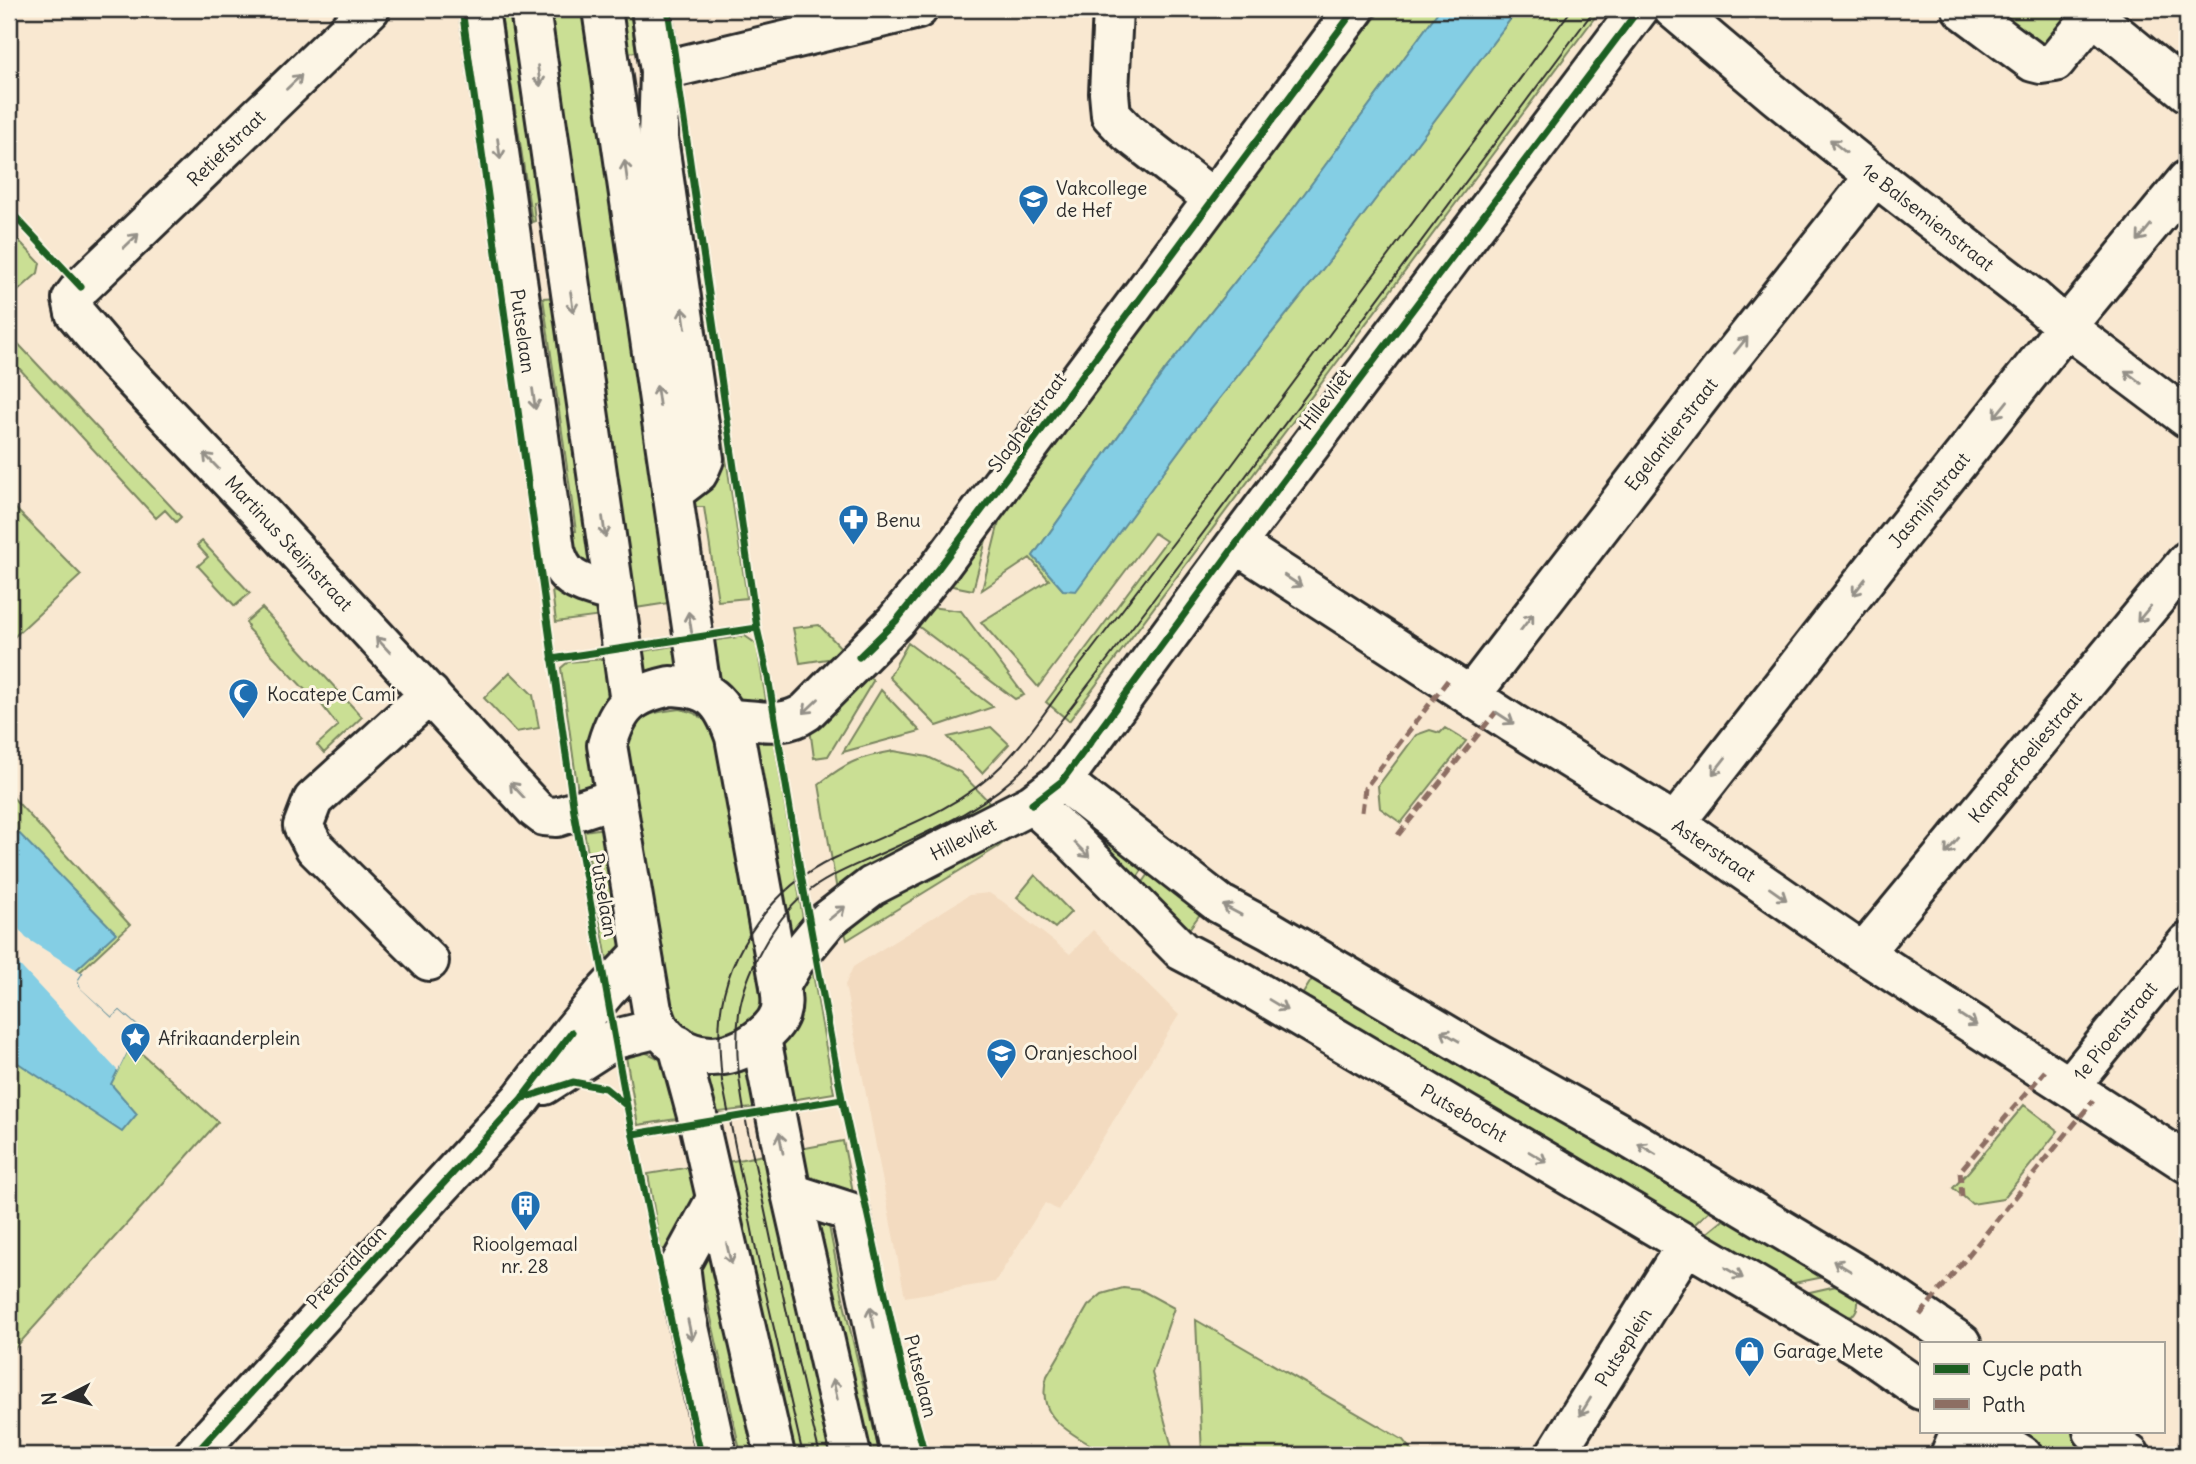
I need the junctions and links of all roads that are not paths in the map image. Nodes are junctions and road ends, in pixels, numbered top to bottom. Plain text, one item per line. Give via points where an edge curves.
1 (370, 9) edge
2 (479, 9) edge
3 (530, 9) edge
4 (602, 9) edge
5 (651, 9) edge
6 (918, 9) edge
7 (1113, 9) edge
8 (1355, 9) edge
9 (1639, 9) edge
10 (1674, 9) edge
11 (1962, 9) edge
12 (2095, 12) edge
13 (660, 71) junction
14 (2187, 92) edge
15 (1875, 176) junction
16 (2187, 180) edge
17 (1212, 198) junction
18 (81, 287) joint
19 (2066, 327) junction
20 (2187, 418) edge
21 (672, 493) junction
22 (1236, 544) junction
23 (2187, 561) edge
24 (614, 593) junction
25 (701, 689) junction
26 (430, 694) junction
27 (1471, 695) junction
28 (630, 702) junction
29 (729, 719) junction
30 (1062, 781) junction
31 (616, 798) junction
32 (1032, 804) junction
33 (1675, 823) junction
34 (1269, 930) junction
35 (2187, 943) edge
36 (642, 953) junction
37 (1863, 953) junction
38 (429, 961) dead end
39 (1241, 982) junction
40 (780, 986) junction
41 (668, 1037) junction
42 (761, 1038) junction
43 (2070, 1086) junction
44 (521, 1099) junction
45 (2187, 1163) edge
46 (791, 1193) junction
47 (716, 1199) junction
48 (1686, 1245) junction
49 (1888, 1293) junction
50 (1960, 1342) edge
51 (1861, 1348) junction
52 (1920, 1389) edge
53 (1960, 1432) edge
54 (1986, 1432) edge
55 (2095, 1432) edge
56 (1557, 1452) edge
57 (194, 1455) edge
58 (717, 1455) edge
59 (775, 1455) edge
60 (851, 1455) edge
61 (901, 1455) edge
62 (1950, 1455) edge
63 (2022, 1455) edge
64 (2130, 1455) edge

18 -> 1 street, Retiefstraat
2 -> 24 street, Putselaan via 555,550 559,566 569,578
3 -> 24 street
21 -> 4 street
5 - 13 street
6 - 13 street
7 - 17 street via 1111,115
8 - 17 street
9 - 22 street, Hillevliet
15 -> 10 street, 1e Balsemienstraat
11 - 12 street via 2041,64 2056,62
12 - 14 street
21 -> 13 street via 698,473 704,459 658,138
15 - 19 street, 1e Balsemienstraat
27 -> 15 street, Egelantierstraat
16 -> 19 street, Jasmijnstraat
17 -> 29 street, Slaghekstraat via 896,621 796,719 775,723
26 -> 18 street, Martinus Steijnstraat via 115,360 75,313 72,299
20 -> 19 street, 1e Balsemienstraat
19 -> 33 street, Jasmijnstraat
25 -> 21 street
22 -> 27 street, Asterstraat
22 - 30 street, Hillevliet
23 -> 37 street, Kamperfoeliestraat
24 - 28 street
25 - 28 street via 670,686
25 - 29 street
31 -> 26 street, Martinus Steijnstraat via 544,816
26 - 38 street via 313,800 303,826 315,848
27 -> 33 street, Asterstraat
28 - 31 street via 620,712 607,745
29 - 40 street
30 - 32 street, Hillevliet
34 -> 30 street via 1220,904
31 - 36 street
32 -> 39 street, Putsebocht via 1182,951
40 -> 32 street, Hillevliet via 828,920 872,886
33 -> 37 street, Asterstraat
34 - 39 street
49 -> 34 street
35 - 43 street, 1e Pioenstraat
36 - 41 street via 652,1010
36 - 44 street, Pretorialaan
37 -> 43 street, Asterstraat
39 -> 48 street, Putsebocht
40 - 42 street via 780,1013
41 - 42 street via 707,1057 739,1051
41 - 44 street, Pretorialaan via 615,1039
41 - 47 street via 699,1123
46 -> 42 street
43 - 45 street, Asterstraat
44 - 57 street, Pretorialaan
60 -> 46 street
61 -> 46 street, Putselaan via 850,1212
47 -> 58 street via 680,1265
47 -> 59 street
48 -> 51 street, Putsebocht
48 -> 56 street, Putseplein
49 - 50 street
49 - 51 street
51 - 52 street, Putsebocht
53 - 62 street
54 - 63 street
55 - 64 street

